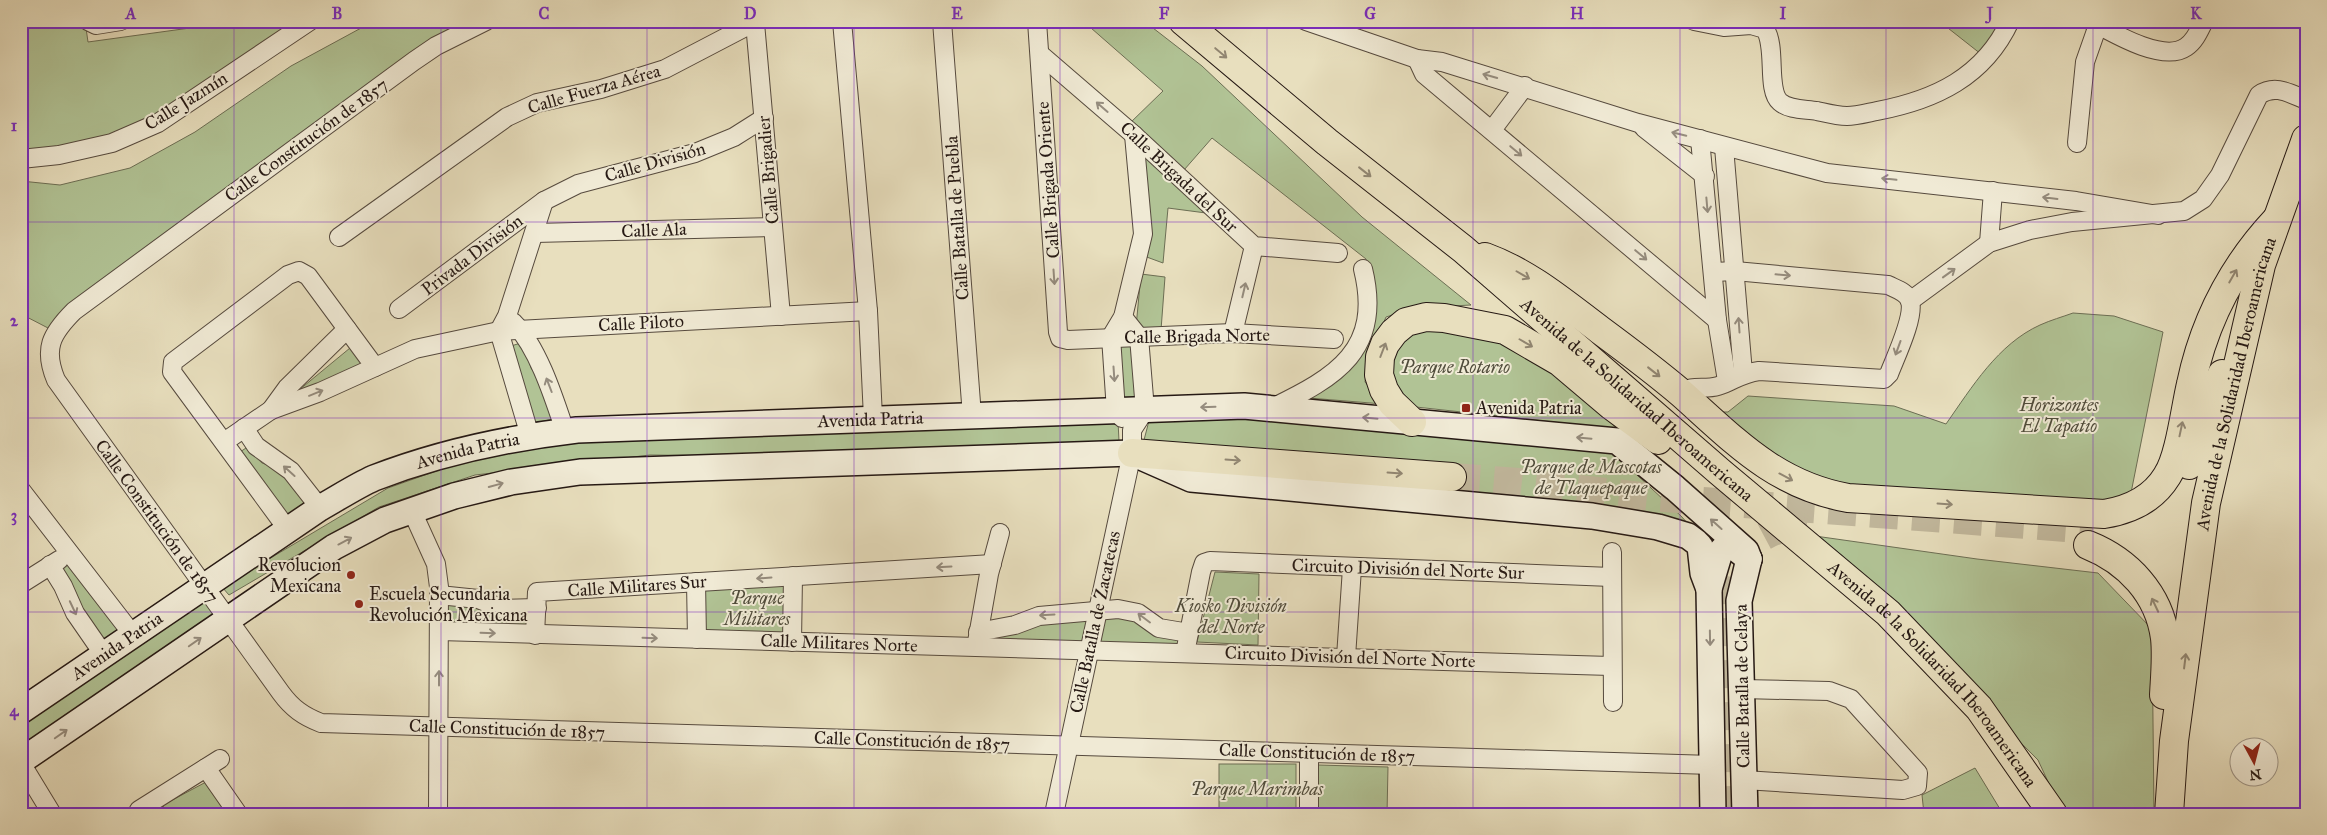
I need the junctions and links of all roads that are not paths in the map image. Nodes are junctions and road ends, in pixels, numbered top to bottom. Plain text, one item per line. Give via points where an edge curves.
1 (88, 21) edge
2 (121, 21) edge
3 (310, 21) edge
4 (486, 21) edge
5 (842, 21) edge
6 (942, 21) edge
7 (1037, 21) edge
8 (1183, 21) edge
9 (1306, 21) edge
10 (1694, 21) edge
11 (2010, 21) edge
12 (2204, 21) edge
13 (756, 22) edge
14 (2094, 23) edge
15 (1040, 54) junction
16 (1417, 59) junction
17 (1525, 86) junction
18 (2306, 100) edge
19 (764, 118) junction
20 (1638, 123) junction
21 (1492, 130) junction
22 (1134, 135) junction
23 (1700, 139) junction
24 (2306, 139) edge
25 (2076, 143) dead end
26 (1724, 147) junction
27 (21, 159) edge
28 (1705, 176) junction
29 (1993, 191) junction
30 (544, 201) junction
31 (2076, 201) junction
32 (2158, 214) junction
33 (2276, 220) junction
34 (2072, 222) junction
35 (773, 227) junction
36 (535, 233) junction
37 (339, 237) dead end
38 (1990, 243) junction
39 (1254, 246) junction
40 (1462, 249) junction
41 (1338, 253) dead end
42 (1362, 268) dead end
43 (1735, 271) junction
44 (1714, 272) junction
45 (1910, 301) junction
46 (399, 309) dead end
47 (868, 311) junction
48 (780, 316) junction
49 (1123, 317) junction
50 (1717, 320) junction
51 (503, 324) junction
52 (2247, 326) junction
53 (347, 329) junction
54 (521, 330) junction
55 (1233, 333) junction
56 (1111, 337) junction
57 (1139, 337) junction
58 (1060, 338) joint
59 (1334, 338) dead end
60 (375, 367) junction
61 (1743, 373) junction
62 (1727, 381) junction
63 (1680, 392) junction
64 (1272, 409) junction
65 (271, 410) junction
66 (1146, 410) junction
67 (1116, 411) junction
68 (972, 416) junction
69 (873, 418) junction
70 (1412, 422) junction
71 (738, 424) junction
72 (1714, 424) junction
73 (244, 428) junction
74 (565, 431) junction
75 (530, 436) junction
76 (1132, 441) junction
77 (224, 442) junction
78 (738, 466) junction
79 (1720, 472) junction
80 (1452, 477) tunnel mouth
81 (21, 490) edge
82 (320, 508) junction
83 (412, 511) junction
84 (288, 530) junction
85 (1000, 533) dead end
86 (1812, 549) junction
87 (69, 552) junction
88 (1612, 552) dead end
89 (1749, 559) junction
90 (992, 564) junction
91 (50, 565) junction
92 (1352, 568) junction
93 (793, 576) junction
94 (1611, 577) junction
95 (696, 582) junction
96 (21, 584) edge
97 (204, 587) junction
98 (1710, 589) junction
99 (439, 595) junction
100 (537, 608) junction
101 (1096, 613) junction
102 (228, 619) junction
103 (439, 631) junction
104 (1189, 633) junction
105 (133, 635) junction
106 (536, 635) junction
107 (697, 639) junction
108 (977, 640) junction
109 (792, 642) junction
110 (1089, 650) junction
111 (1185, 653) junction
112 (104, 655) junction
113 (1346, 657) junction
114 (1611, 666) junction
115 (1742, 690) junction
116 (1613, 702) dead end
117 (21, 711) edge
118 (439, 727) junction
119 (1069, 746) junction
120 (1309, 753) junction
121 (21, 762) edge
122 (1712, 765) junction
123 (1744, 780) junction
124 (157, 807) edge
125 (2170, 811) edge
126 (52, 814) edge
127 (137, 814) edge
128 (238, 814) edge
129 (438, 814) edge
130 (1054, 814) edge
131 (1309, 814) edge
132 (1713, 814) edge
133 (1745, 814) edge
134 (2053, 814) edge

1 - 2 street via 96,24
3 - 27 street, Calle Jazmín via 158,123 112,144
4 - 97 street, Calle Constitución de 1857 via 436,46 406,67 74,311 59,326 52,339 49,351 56,380
5 - 47 street
6 - 68 street, Calle Batalla de Puebla
7 - 15 street, Calle Brigada Oriente
8 -> 40 highway, Avenida de la Solidaridad Iberoamericana via 1327,142
9 - 16 street
10 - 11 street via 1724,27 1751,25 1765,29 1771,38 1774,92 1779,101 1789,107 1847,116 1926,98 1956,84 1983,62
12 - 14 street via 2196,37 2186,47 2161,52
13 - 19 street, Calle Brigadier
13 - 37 street, Calle Fuerza Aérea via 665,69 601,89 536,103 507,117
14 - 25 street via 2085,62
22 -> 15 street, Calle Brigada del Sur
15 -> 58 street, Calle Brigada Oriente
17 -> 16 street via 1442,62
16 - 21 street via 1424,74
17 - 20 street
17 - 21 street
18 - 32 street via 2280,89 2268,89 2259,95 2220,175 2203,199 2184,211
19 - 30 street, Calle División via 734,137 695,153 578,184
19 - 35 street, Calle Brigadier
23 -> 20 street
20 - 28 street
21 -> 50 street
22 - 39 street, Calle Brigada del Sur
22 - 49 street via 1143,234
23 - 26 street
23 - 28 street
24 - 33 highway, Avenida de la Solidaridad Iberoamericana
29 -> 26 street via 1827,173
26 - 43 street
28 -> 44 street
31 -> 29 street
29 - 38 street
30 - 36 street
30 - 46 street, Privada División
31 - 32 street
31 - 34 street
32 - 34 street
33 - 52 highway, Avenida de la Solidaridad Iberoamericana via 2261,265
72 -> 33 highway via 1778,473 1813,490 1830,494 2093,514 2125,510 2151,495 2169,474 2193,372 2215,311 2246,255
34 - 38 street via 2030,230
35 - 36 street, Calle Ala
35 - 48 street, Calle Brigadier
36 - 51 street
45 -> 38 street
39 - 41 street, Calle Brigada del Sur
55 -> 39 street
40 -> 63 highway via 1503,264 1543,287
40 - 79 highway, Avenida de la Solidaridad Iberoamericana
42 - 64 street via 1368,305 1365,326 1354,350 1341,368 1310,390
43 - 44 street
43 -> 45 street via 1888,285 1902,291
61 -> 43 street
44 - 50 street
45 -> 61 street via 1910,316 1889,374 1884,379 1759,370
47 - 48 street, Calle Piloto
47 - 69 street
48 - 54 street, Calle Piloto
49 - 56 street
49 - 57 street
50 - 62 street
51 - 54 street, Calle Piloto
51 - 60 street, Calle Piloto via 415,349
51 - 75 street
125 -> 52 highway, Avenida de la Solidaridad Iberoamericana via 2174,741 2206,503
125 -> 52 highway via 2164,714 2166,650 2162,623 2151,597 2135,575 2090,537 2145,520 2175,495 2187,472 2211,398
53 - 60 street
53 - 65 street via 287,388
53 - 77 street via 308,276 299,271 288,275 176,359 172,372
74 -> 54 street via 547,379
55 - 57 street, Calle Brigada Norte
55 - 59 street, Calle Brigada Norte
56 - 57 street, Calle Brigada Norte
56 - 58 street, Calle Brigada Norte
56 -> 67 street
57 - 66 street
65 -> 60 street, Calle Piloto
61 - 62 street
62 - 63 street via 1717,386 1688,388
63 - 72 highway
64 -> 66 street, Avenida Patria via 1244,406
70 -> 64 street, Avenida Patria
65 - 73 street
66 - 67 street, Avenida Patria
66 - 76 street, Calle Batalla de Zacatecas
67 - 68 street, Avenida Patria
67 - 76 street
68 - 69 street, Avenida Patria
69 - 71 street, Avenida Patria
70 -> 79 highway via 1392,403 1384,390 1379,375 1385,344 1406,322 1426,317 1461,320 1505,330 1560,362 1660,442
89 -> 70 street, Avenida Patria via 1746,551 1617,440
71 - 74 street, Avenida Patria
71 - 78 street
72 - 86 highway
73 - 77 street
82 -> 73 street via 291,471 256,446
74 - 75 street, Avenida Patria
75 - 82 street, Avenida Patria via 443,454 372,479
76 - 78 street
76 -> 80 highway
76 - 98 street via 1192,479 1592,516 1658,527 1700,546 1703,573
76 - 101 street, Calle Batalla de Zacatecas
77 - 84 street
83 -> 78 street via 454,496 547,475
79 - 86 highway, Avenida de la Solidaridad Iberoamericana
81 - 87 street
82 - 84 street, Avenida Patria
83 - 99 street via 436,564
102 -> 83 street via 334,547 385,520
84 - 97 street, Avenida Patria
85 - 90 street
86 - 134 highway, Avenida de la Solidaridad Iberoamericana via 1888,613 1979,708
87 - 91 street
87 - 105 street
88 - 94 street
89 - 98 street via 1735,548 1724,548 1717,556
89 - 115 street, Calle Batalla de Celaya via 1739,601
90 -> 93 street, Calle Militares Sur
90 - 108 street
91 - 96 street
91 -> 112 street via 75,613
92 - 94 street, Circuito División del Norte Sur
92 - 104 street, Circuito División del Norte Sur via 1204,563
92 - 113 street
93 -> 95 street, Calle Militares Sur
93 - 109 street
94 - 114 street
95 - 100 street, Calle Militares Sur via 537,592
95 - 107 street
97 - 102 street, Calle Constitución de 1857
97 - 105 street, Avenida Patria
98 -> 122 street, Calle Batalla de Celaya
99 - 100 street via 478,599 503,609
99 - 103 street
100 - 106 street, Calle Militares Sur
104 -> 101 street via 1153,626 1138,613 1118,609
101 -> 108 street via 1039,616
101 - 110 street, Calle Batalla de Zacatecas
102 - 118 street, Calle Constitución de 1857 via 280,693 303,716 320,723
121 -> 102 street
103 -> 106 street, Calle Militares Norte
118 -> 103 street
104 - 111 street
105 - 112 street, Avenida Patria
106 -> 107 street, Calle Militares Norte
107 - 109 street, Calle Militares Norte
108 - 109 street, Calle Militares Norte
108 - 110 street, Calle Militares Norte
110 - 111 street, Circuito División del Norte Norte
110 - 119 street, Calle Batalla de Zacatecas
111 - 113 street, Circuito División del Norte Norte
112 - 117 street, Avenida Patria
113 - 114 street, Circuito División del Norte Norte
114 - 116 street
115 - 123 street, Calle Batalla de Celaya
115 - 123 street via 1829,691 1851,699 1918,772 1919,780 1917,786 1903,790
118 - 119 street, Calle Constitución de 1857
118 - 129 street
119 - 120 street, Calle Constitución de 1857
119 - 130 street, Calle Batalla de Zacatecas
120 - 122 street, Calle Constitución de 1857
120 - 131 street
121 - 126 street
122 - 132 street, Calle Batalla de Celaya
123 - 133 street, Calle Batalla de Celaya
124 - 127 street via 139,810
124 - 128 street via 213,763

